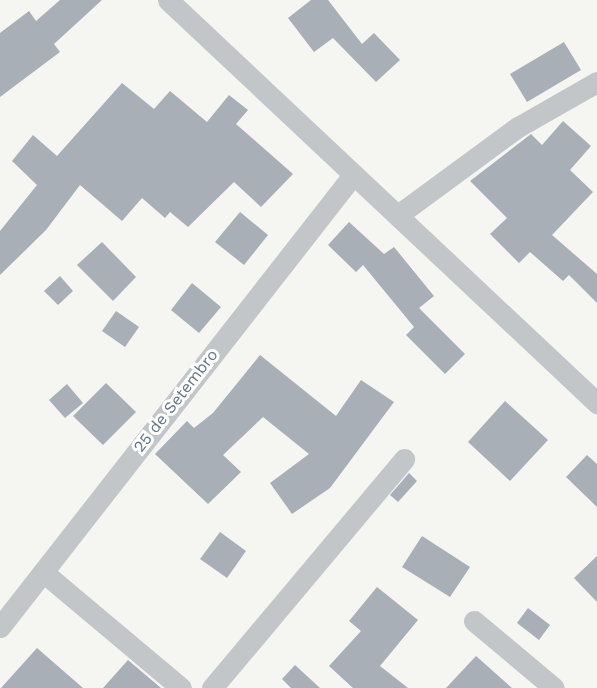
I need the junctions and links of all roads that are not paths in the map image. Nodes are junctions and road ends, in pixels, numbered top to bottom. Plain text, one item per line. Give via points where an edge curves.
1 (168, 0) edge
2 (597, 82) edge
3 (353, 175) junction
4 (398, 215) junction
5 (597, 403) edge
6 (404, 459) dead end
7 (43, 572) junction
8 (474, 621) dead end
9 (0, 627) edge
10 (181, 688) edge
11 (212, 688) edge
12 (554, 688) edge

1 - 3 street
2 - 4 street via 518,127
3 - 4 street
3 - 7 street, 25 de Setembro
4 - 5 street
6 - 11 street
7 - 9 street, 25 de Setembro
7 - 10 street
8 - 12 street

